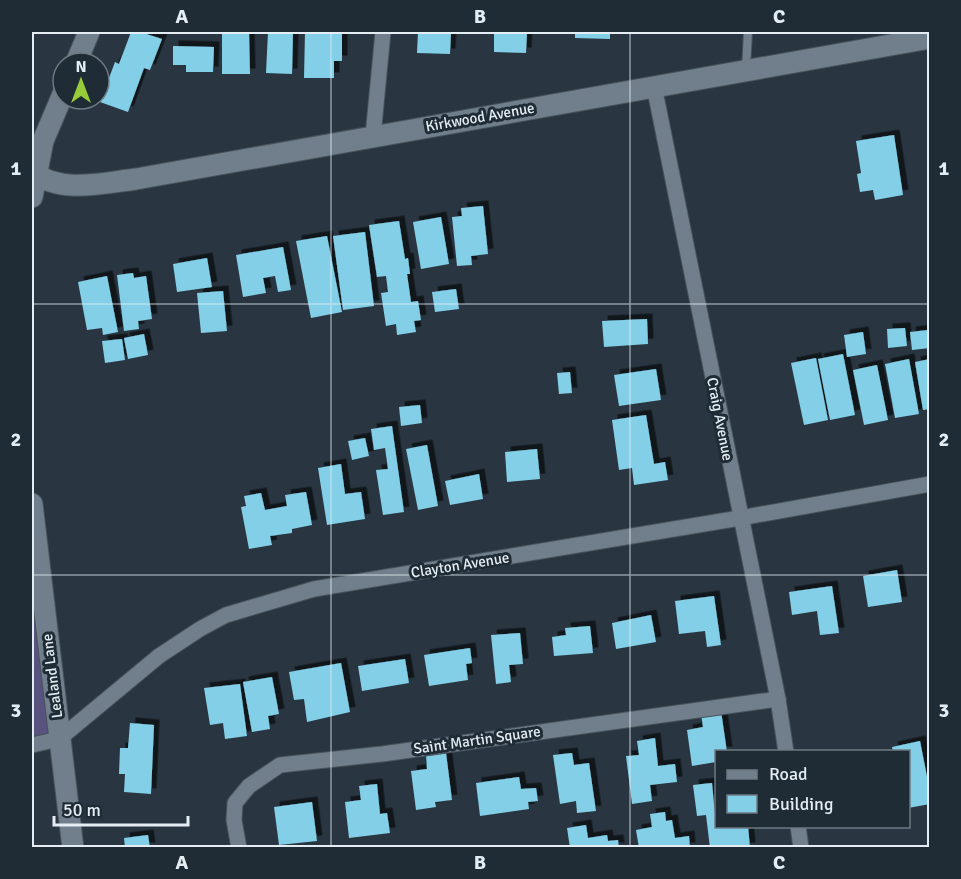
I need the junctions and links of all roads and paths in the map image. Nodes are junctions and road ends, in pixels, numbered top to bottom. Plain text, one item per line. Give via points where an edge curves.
1 (89, 32) edge
2 (383, 32) edge
3 (748, 32) edge
4 (930, 38) edge
5 (81, 51) edge
6 (746, 70) junction
7 (654, 86) junction
8 (56, 111) edge
9 (373, 136) junction
10 (34, 174) edge
11 (32, 197) edge
12 (930, 484) edge
13 (32, 504) edge
14 (740, 518) junction
15 (778, 699) junction
16 (59, 739) junction
17 (32, 745) edge
18 (786, 750) edge
19 (798, 828) edge
20 (73, 848) edge
21 (239, 848) edge
22 (801, 848) edge

1 - 5 street
2 - 9 street
3 - 6 lane
4 - 6 street, Kirkwood Avenue
6 - 7 street, Kirkwood Avenue
7 - 9 street, Kirkwood Avenue
7 - 14 street, Craig Avenue
8 - 10 street
9 - 10 street, Kirkwood Avenue via 85,185 61,185
10 - 11 street
12 - 14 street, Clayton Avenue
13 - 16 street, Lealand Lane
14 - 15 street, Craig Avenue
14 - 16 street, Clayton Avenue via 314,589 226,615 159,656
15 - 18 street, Craig Avenue
15 - 21 street, Saint Martin Square via 280,765 249,786 235,803
16 - 17 street, Clayton Avenue
16 - 20 street, Lealand Lane
19 - 22 street

